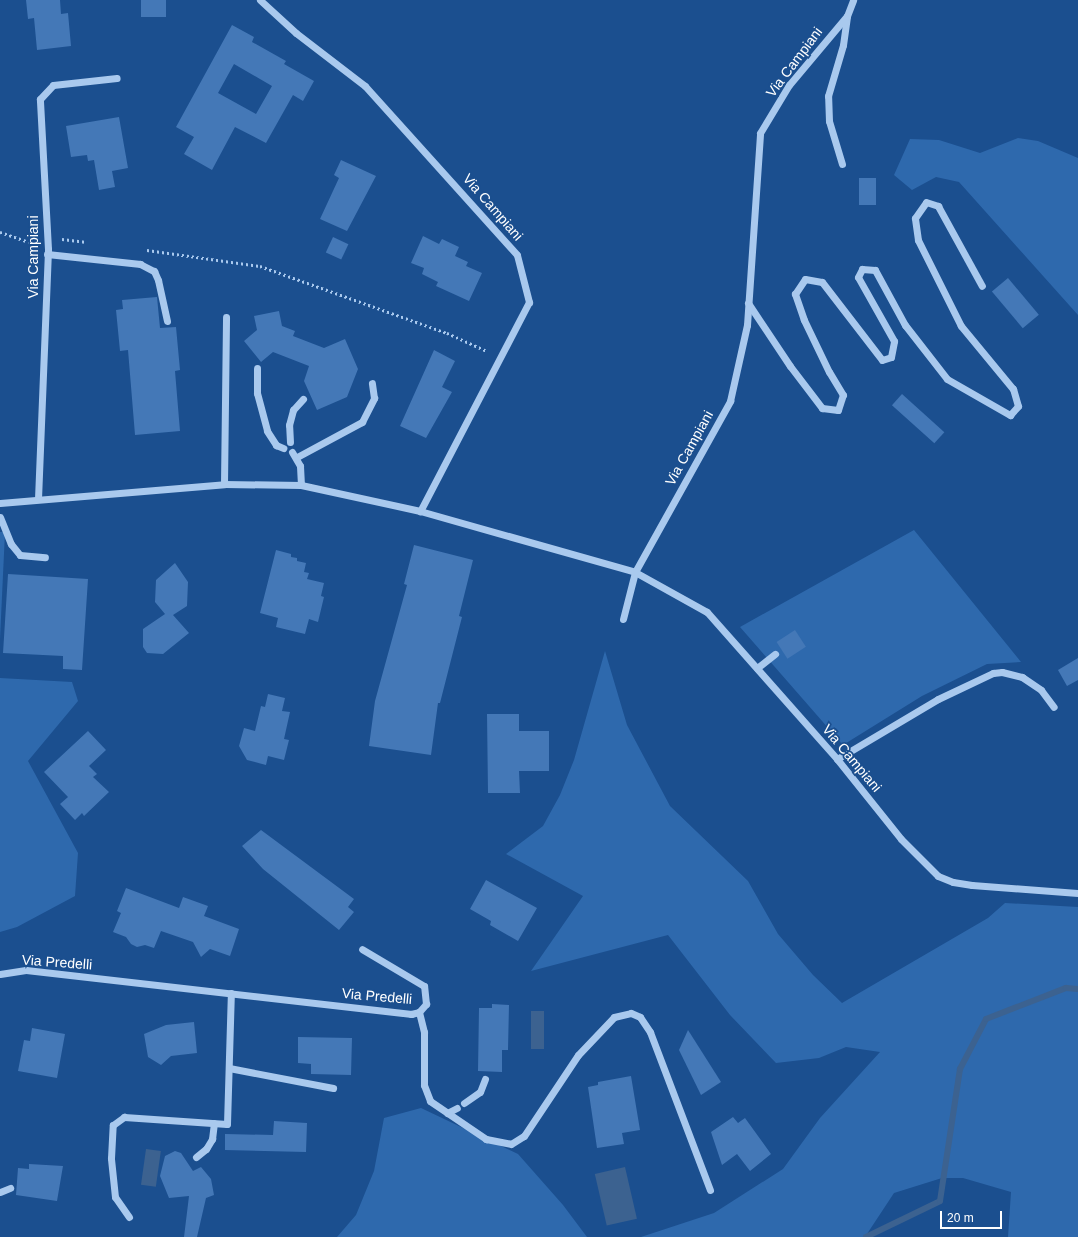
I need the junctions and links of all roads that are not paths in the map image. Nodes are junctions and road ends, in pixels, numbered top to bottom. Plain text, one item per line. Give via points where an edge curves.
1 (260, 0) edge
2 (853, 0) edge
3 (847, 16) junction
4 (116, 78) dead end
5 (842, 164) dead end
6 (47, 254) junction
7 (982, 286) dead end
8 (748, 303) junction
9 (226, 317) dead end
10 (167, 320) dead end
11 (258, 368) dead end
12 (372, 383) dead end
13 (303, 399) dead end
14 (290, 442) dead end
15 (283, 448) dead end
16 (224, 484) junction
17 (301, 485) junction
18 (38, 499) junction
19 (0, 503) edge
20 (420, 511) junction
21 (0, 517) edge
22 (45, 557) dead end
23 (635, 572) junction
24 (623, 619) dead end
25 (775, 654) dead end
26 (757, 668) junction
27 (1054, 707) dead end
28 (837, 759) junction
29 (1078, 893) edge
30 (362, 949) dead end
31 (0, 974) edge
32 (231, 993) junction
33 (419, 1012) junction
34 (229, 1068) junction
35 (485, 1079) dead end
36 (333, 1088) dead end
37 (464, 1103) dead end
38 (457, 1108) dead end
39 (447, 1113) junction
40 (214, 1123) junction
41 (196, 1157) dead end
42 (10, 1188) dead end
43 (710, 1190) dead end
44 (0, 1192) edge
45 (129, 1217) dead end

1 - 20 street, Via Campiani via 296,33 366,86 517,255 529,302
2 - 3 street, Via Campiani
3 - 5 street via 843,45 828,96 829,122
3 - 8 street, Via Campiani via 789,85 760,133
4 - 6 street, Via Campiani via 53,85 40,99
6 - 10 street via 140,264 154,271
6 - 18 street, Via Campiani
7 - 8 street via 938,206 926,202 915,218 918,240 961,326 1013,389 1018,406 1010,415 947,379 905,325 875,270 862,269 858,277 894,341 891,357 882,360 822,282 805,279 795,294 807,326 843,395 838,410 822,408
8 - 23 street, Via Campiani via 747,325 730,401
9 - 16 street
11 - 15 street via 258,393 265,426 276,445
12 - 17 street via 374,398 362,422 294,454 300,466
13 - 14 street via 293,410 289,424
16 - 17 street, Via Campiani
16 - 18 street, Via Campiani
17 - 20 street, Via Campiani
18 - 19 street, Via Campiani
20 - 23 street, Via Campiani
21 - 22 street via 10,544 20,555
23 - 24 street
23 - 26 street, Via Campiani via 707,612
25 - 26 street
26 - 28 street, Via Campiani
27 - 28 street via 1041,690 1022,677 1002,672 993,673 938,699
28 - 29 street, Via Campiani via 901,839 938,876 966,884
30 - 33 street, Via Predelli via 424,986 426,1004
31 - 32 street, Via Predelli via 26,970
32 - 33 street, Via Predelli via 412,1014
32 - 34 street
33 - 39 street via 424,1032 424,1085 430,1101
34 - 36 street
34 - 40 street via 227,1124
35 - 37 street via 480,1092
38 - 39 street
39 - 43 street via 486,1139 510,1144 524,1136 578,1055 614,1016 631,1013 640,1017 650,1032
40 - 41 street via 212,1139 206,1149
40 - 45 street via 124,1117 113,1125 115,1197
42 - 44 street

